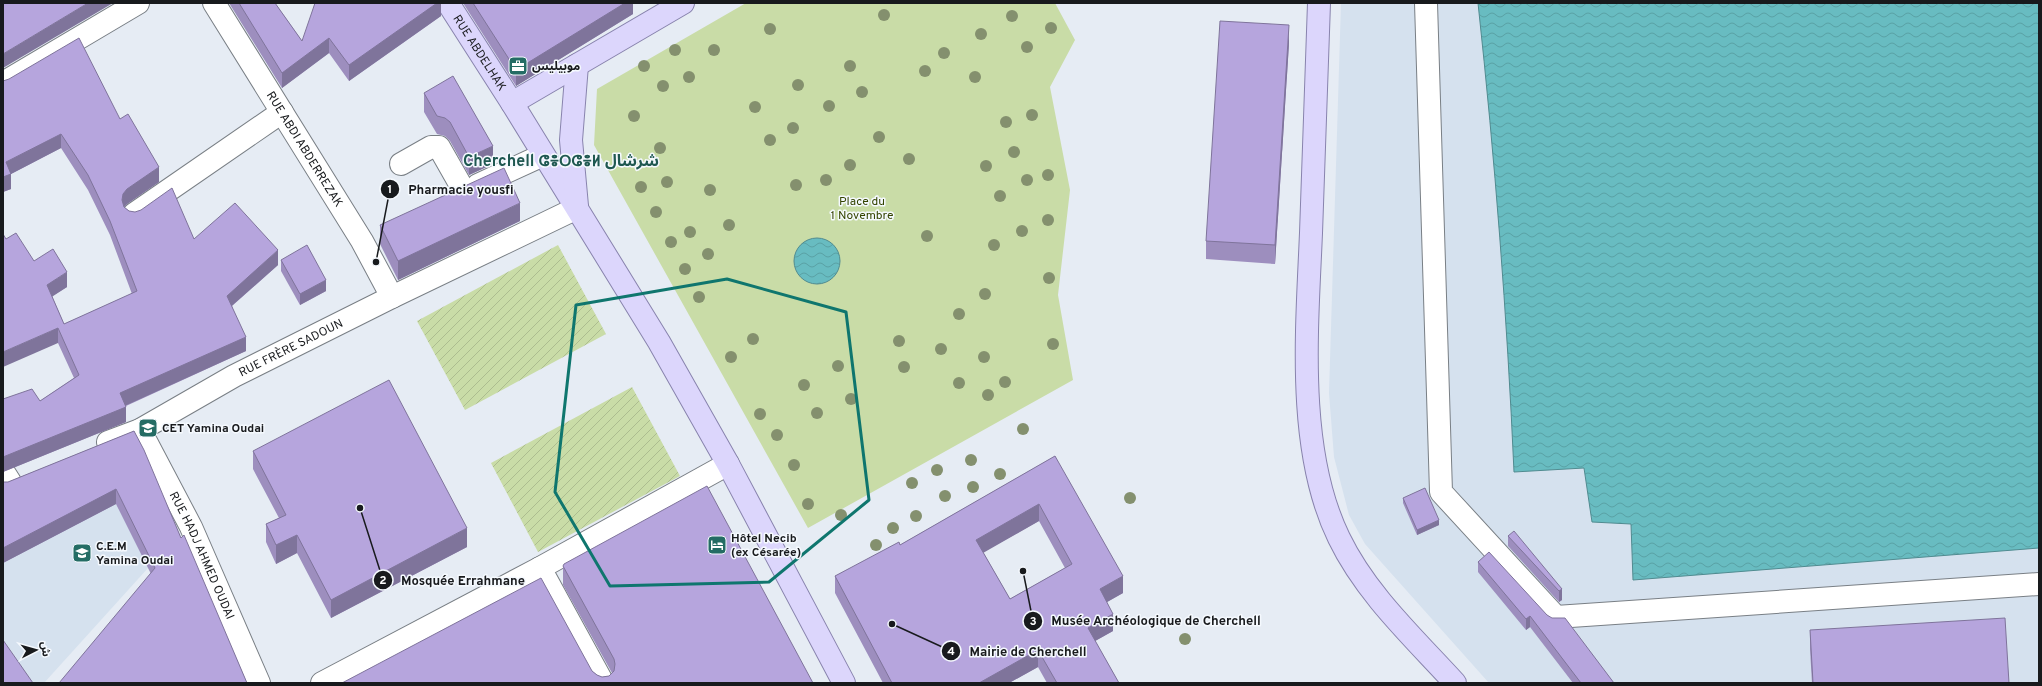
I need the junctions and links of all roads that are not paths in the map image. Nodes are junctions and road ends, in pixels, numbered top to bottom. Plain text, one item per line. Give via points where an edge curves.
1 (138, 3) edge
2 (214, 3) edge
3 (448, 3) edge
4 (683, 3) edge
5 (1319, 3) edge
6 (1426, 3) edge
7 (661, 8) edge
8 (577, 65) junction
9 (3, 83) edge
10 (512, 102) junction
11 (282, 112) junction
12 (543, 155) junction
13 (401, 164) dead end
14 (577, 208) junction
15 (134, 214) edge
16 (392, 297) junction
17 (140, 430) junction
18 (89, 450) edge
19 (728, 464) junction
20 (31, 473) edge
21 (5, 479) edge
22 (540, 568) junction
23 (2039, 584) edge
24 (259, 683) edge
25 (322, 683) edge
26 (603, 683) edge
27 (844, 683) edge
28 (1455, 683) edge

1 - 9 street
2 - 11 street, RUE ABDI ABDERREZAK
3 - 10 main road, RUE ABDELHAK
4 - 7 main road
5 - 28 main road via 1308,324 1312,438 1321,491 1332,522 1352,562 1375,594
6 - 23 street via 1441,492 1556,617
7 - 8 main road
8 - 10 main road
8 - 14 main road via 571,140
10 - 12 main road, RUE ABDELHAK
11 - 15 street
11 - 16 street, RUE ABDI ABDERREZAK via 362,242
12 - 13 street via 455,196 439,147 431,147
12 - 14 main road, RUE ABDELHAK
14 - 16 street, RUE FRÈRE SADOUN
14 - 19 main road, RUE ABDELHAK via 659,342
16 - 17 street, RUE FRÈRE SADOUN via 234,376
17 - 18 street, RUE FRÈRE SADOUN
17 - 24 street, RUE HADJ AHMED OUDAI via 191,527
19 - 22 street
19 - 27 main road, RUE ABDELHAK
20 - 21 street
22 - 25 street
22 - 26 street

